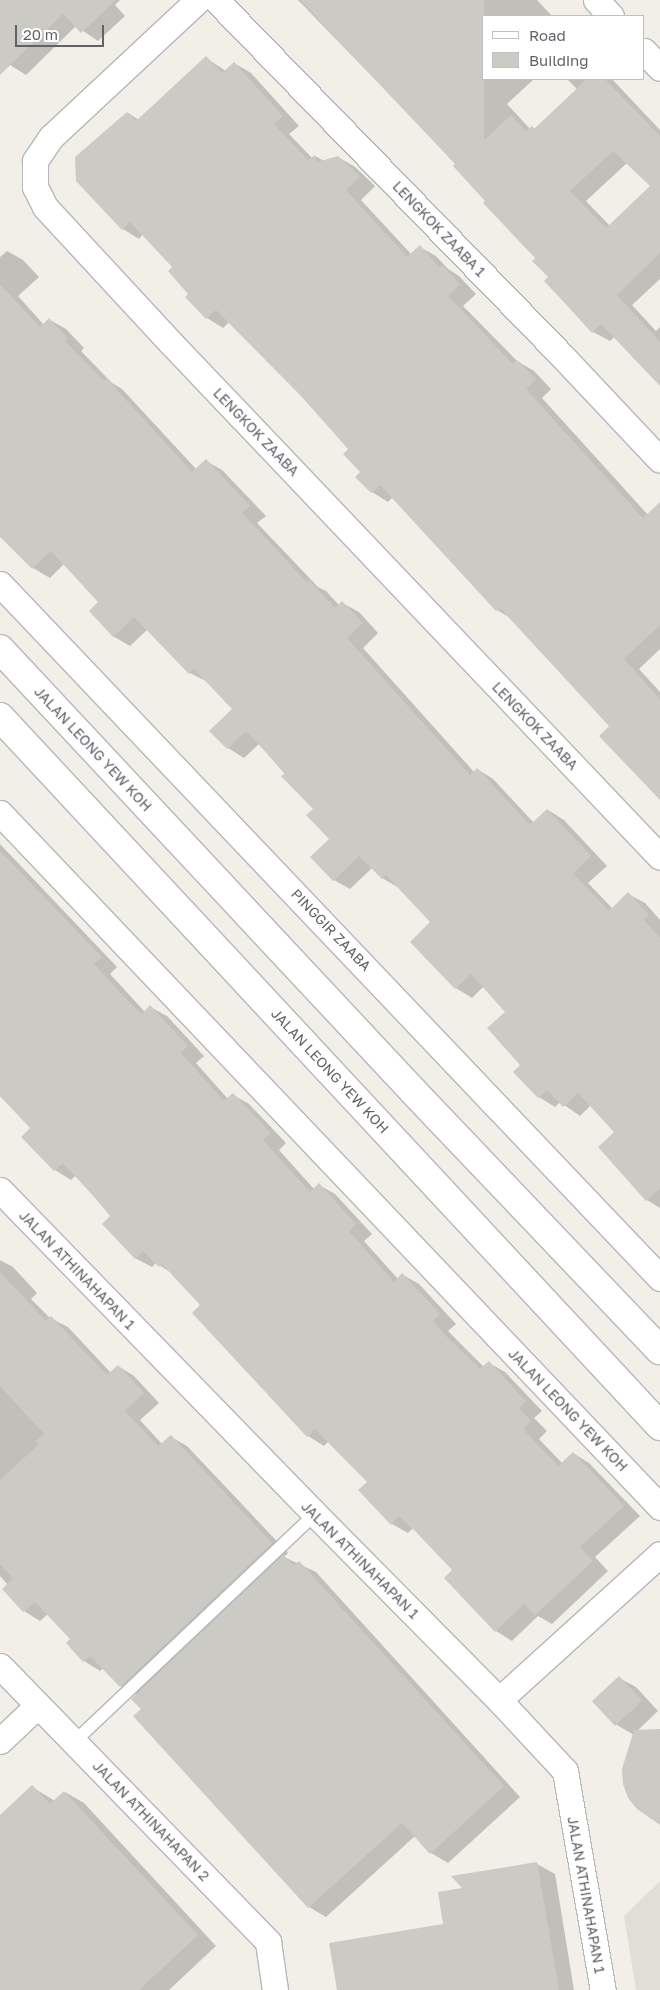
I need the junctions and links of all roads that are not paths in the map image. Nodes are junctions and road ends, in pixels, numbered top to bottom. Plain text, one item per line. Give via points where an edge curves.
1 (198, 0) edge
2 (216, 0) edge
3 (645, 52) edge
4 (660, 68) edge
5 (660, 460) edge
6 (0, 584) edge
7 (0, 649) edge
8 (0, 716) edge
9 (0, 813) edge
10 (660, 857) edge
11 (0, 1190) edge
12 (660, 1278) edge
13 (660, 1350) edge
14 (660, 1426) edge
15 (660, 1507) edge
16 (315, 1514) junction
17 (660, 1554) edge
18 (0, 1666) edge
19 (499, 1700) junction
20 (38, 1705) junction
21 (0, 1741) edge
22 (74, 1742) junction
23 (275, 1990) edge
24 (603, 1990) edge

1 - 10 street, LENGKOK ZAABA via 51,137 35,161 35,186 45,207
2 - 5 street, LENGKOK ZAABA 1
3 - 4 street
6 - 12 street, PINGGIR ZAABA
7 - 13 street, JALAN LEONG YEW KOH
8 - 14 street, JALAN LEONG YEW KOH
9 - 15 street, JALAN LEONG YEW KOH
11 - 16 street, JALAN ATHINAHAPAN 1
16 - 19 street, JALAN ATHINAHAPAN 1
16 - 22 lane
17 - 19 street
18 - 20 street, JALAN ATHINAHAPAN 2
19 - 24 street, JALAN ATHINAHAPAN 1 via 565,1772
20 - 21 street
20 - 22 street, JALAN ATHINAHAPAN 2
22 - 23 street, JALAN ATHINAHAPAN 2 via 268,1942

